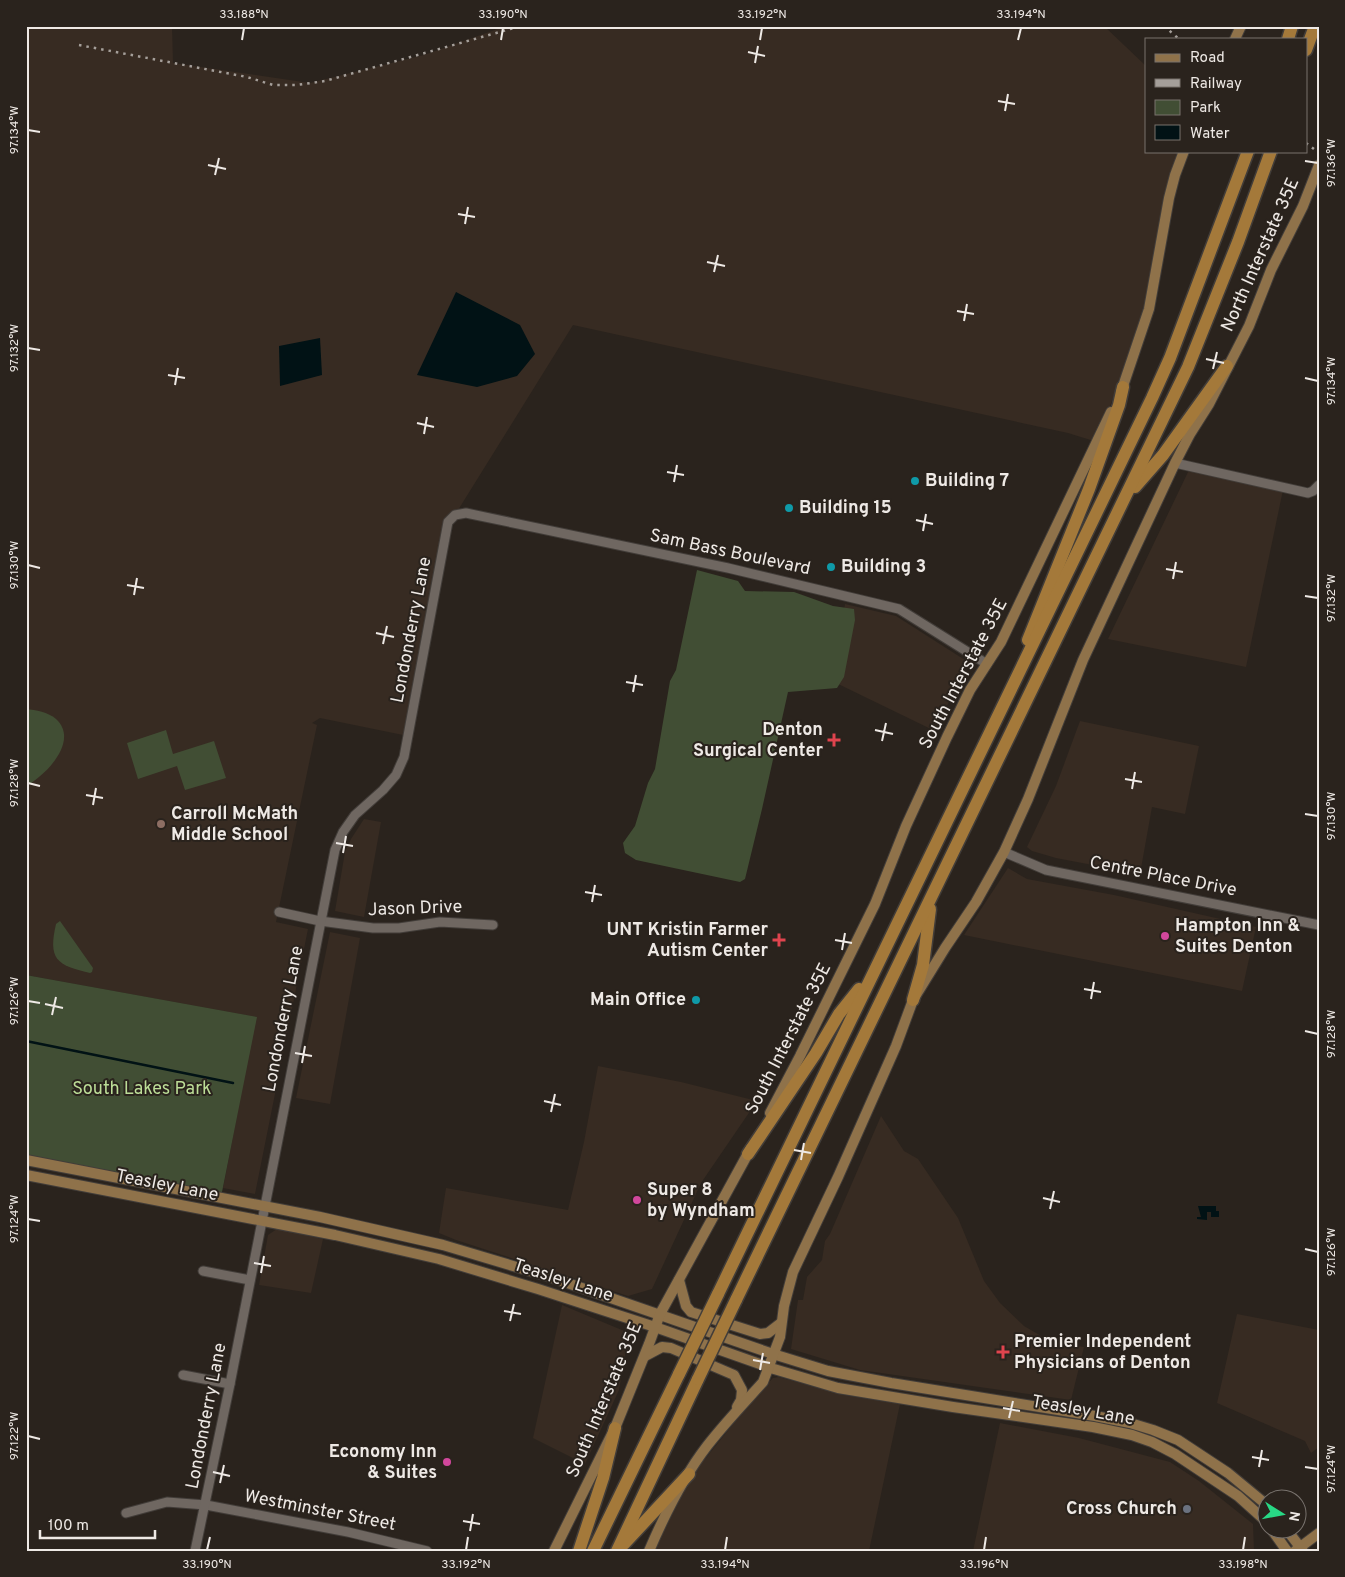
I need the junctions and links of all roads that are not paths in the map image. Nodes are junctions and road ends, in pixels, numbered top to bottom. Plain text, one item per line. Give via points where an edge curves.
1 (1292, 26) edge
2 (1315, 26) edge
3 (1288, 38) edge
4 (1308, 45) edge
5 (1184, 152) edge
6 (1248, 152) edge
7 (1271, 152) edge
8 (1319, 165) edge
9 (1227, 366) junction
10 (1125, 382) junction
11 (1175, 463) junction
12 (1319, 485) edge
13 (1125, 498) junction
14 (453, 518) joint
15 (986, 664) junction
16 (1013, 688) junction
17 (1004, 852) junction
18 (931, 900) junction
19 (279, 912) dead end
20 (320, 921) junction
21 (493, 925) dead end
22 (1319, 925) edge
23 (873, 971) junction
24 (913, 1000) junction
25 (748, 1154) junction
26 (26, 1160) edge
27 (26, 1175) edge
28 (264, 1206) junction
29 (262, 1220) junction
30 (442, 1245) junction
31 (439, 1259) junction
32 (203, 1271) dead end
33 (250, 1280) junction
34 (679, 1280) junction
35 (660, 1314) junction
36 (781, 1322) junction
37 (655, 1327) junction
38 (774, 1354) junction
39 (644, 1356) junction
40 (769, 1367) junction
41 (183, 1375) dead end
42 (891, 1383) junction
43 (230, 1384) junction
44 (889, 1396) junction
45 (735, 1413) junction
46 (615, 1428) junction
47 (689, 1474) junction
48 (1258, 1498) edge
49 (206, 1505) junction
50 (126, 1514) dead end
51 (1258, 1514) edge
52 (1319, 1532) edge
53 (1279, 1540) edge
54 (1299, 1549) edge
55 (196, 1551) edge
56 (428, 1551) edge
57 (554, 1551) edge
58 (579, 1551) edge
59 (593, 1551) edge
60 (618, 1551) edge
61 (649, 1551) edge
62 (1287, 1551) edge

1 - 3 highway
2 - 4 highway
5 - 10 main road via 1169,198 1149,309
6 - 16 highway via 1170,358
7 - 13 highway via 1188,367
8 - 9 main road, North Interstate 35E via 1249,326
9 - 11 main road, North Interstate 35E
9 - 13 highway via 1163,455
10 - 15 main road, South Interstate 35E via 1001,642
10 - 16 highway via 1089,489 1031,630
11 - 12 street via 1308,493
11 - 17 main road via 1083,660
13 - 18 highway
14 - 15 street, Sam Bass Boulevard via 466,513 899,608
14 - 20 street, Londonderry Lane via 448,522 404,757 396,775 355,815 343,832 335,850
15 - 25 main road, South Interstate 35E via 947,737 865,925
16 - 23 highway
17 - 22 street, Centre Place Drive via 1046,870
17 - 24 main road
18 - 24 highway via 923,965
18 - 60 highway, bridge
19 - 20 street, Jason Drive
20 - 21 street, Jason Drive via 382,928 440,922
20 - 28 street, Londonderry Lane
23 - 25 highway via 839,1014
23 - 59 highway, bridge
24 - 36 main road via 892,1055 793,1272
25 - 34 main road, South Interstate 35E
26 - 28 main road, Teasley Lane
27 - 29 main road, Teasley Lane
28 - 29 street, Londonderry Lane
28 - 30 main road, Teasley Lane
29 - 31 main road, Teasley Lane
29 - 33 street, Londonderry Lane
30 - 31 main road
30 - 35 main road, Teasley Lane
31 - 37 main road, Teasley Lane
32 - 33 street
33 - 43 street, Londonderry Lane
34 - 35 main road, South Interstate 35E
34 - 36 main road via 686,1306 691,1312 760,1334 768,1333
35 - 37 main road, South Interstate 35E
35 - 38 main road, Teasley Lane
36 - 38 main road
37 - 39 main road, South Interstate 35E
37 - 40 main road, Teasley Lane
38 - 40 main road
38 - 42 main road, Teasley Lane via 828,1370
39 - 45 main road via 662,1348 671,1348 734,1375 742,1390
39 - 46 main road, South Interstate 35E
40 - 44 main road, Teasley Lane via 831,1386
40 - 45 main road via 763,1382
41 - 43 street
42 - 44 main road
42 - 48 main road, Teasley Lane via 1095,1416 1153,1430 1178,1440 1228,1472
43 - 49 street, Londonderry Lane
44 - 51 main road, Teasley Lane via 1132,1435 1175,1454 1238,1496
45 - 47 main road via 706,1447
46 - 57 main road, South Interstate 35E
46 - 58 highway via 604,1478
47 - 60 highway
47 - 61 main road
49 - 50 street, Westminster Street via 167,1502
49 - 55 street, Londonderry Lane
49 - 56 street, Westminster Street
52 - 54 main road
53 - 62 main road

